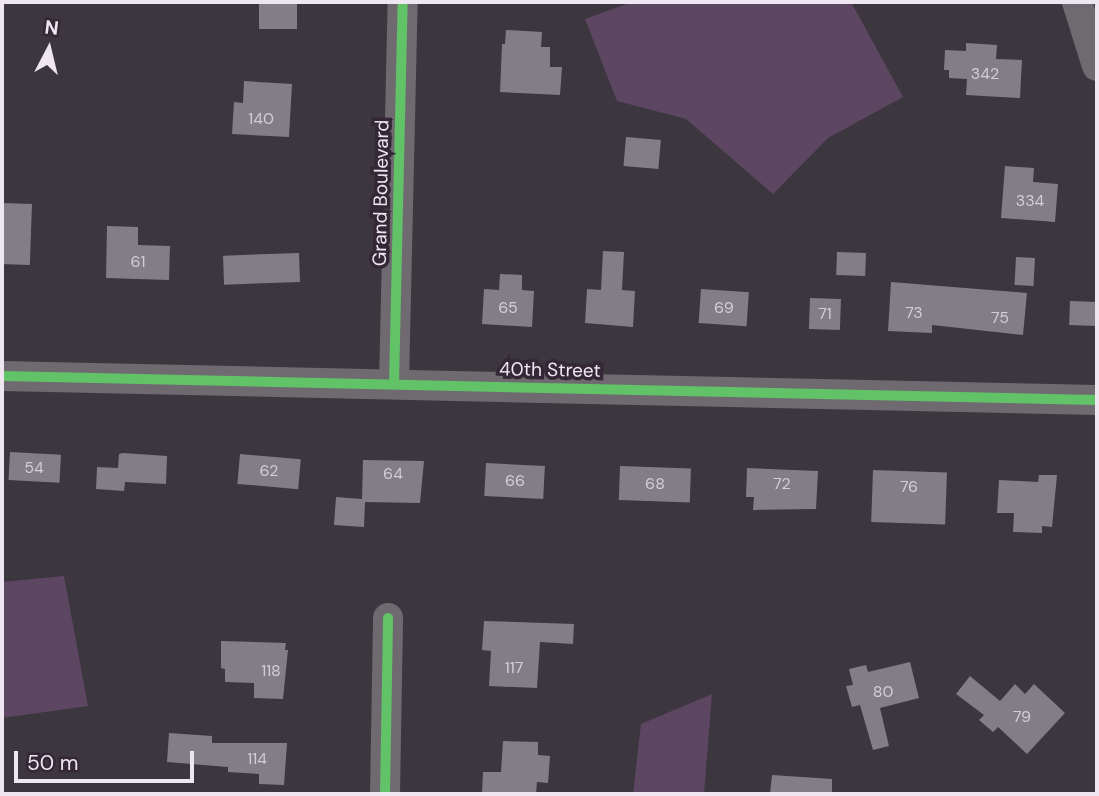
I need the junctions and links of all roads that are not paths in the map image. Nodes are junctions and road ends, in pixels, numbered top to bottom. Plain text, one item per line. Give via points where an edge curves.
1 (403, 2) edge
2 (1077, 2) edge
3 (1097, 66) edge
4 (2, 376) edge
5 (394, 384) junction
6 (1097, 400) edge
7 (388, 618) dead end
8 (385, 794) edge

1 - 5 street, Grand Boulevard
2 - 3 street
4 - 5 street, 40th Street
5 - 6 street, 40th Street
7 - 8 street

